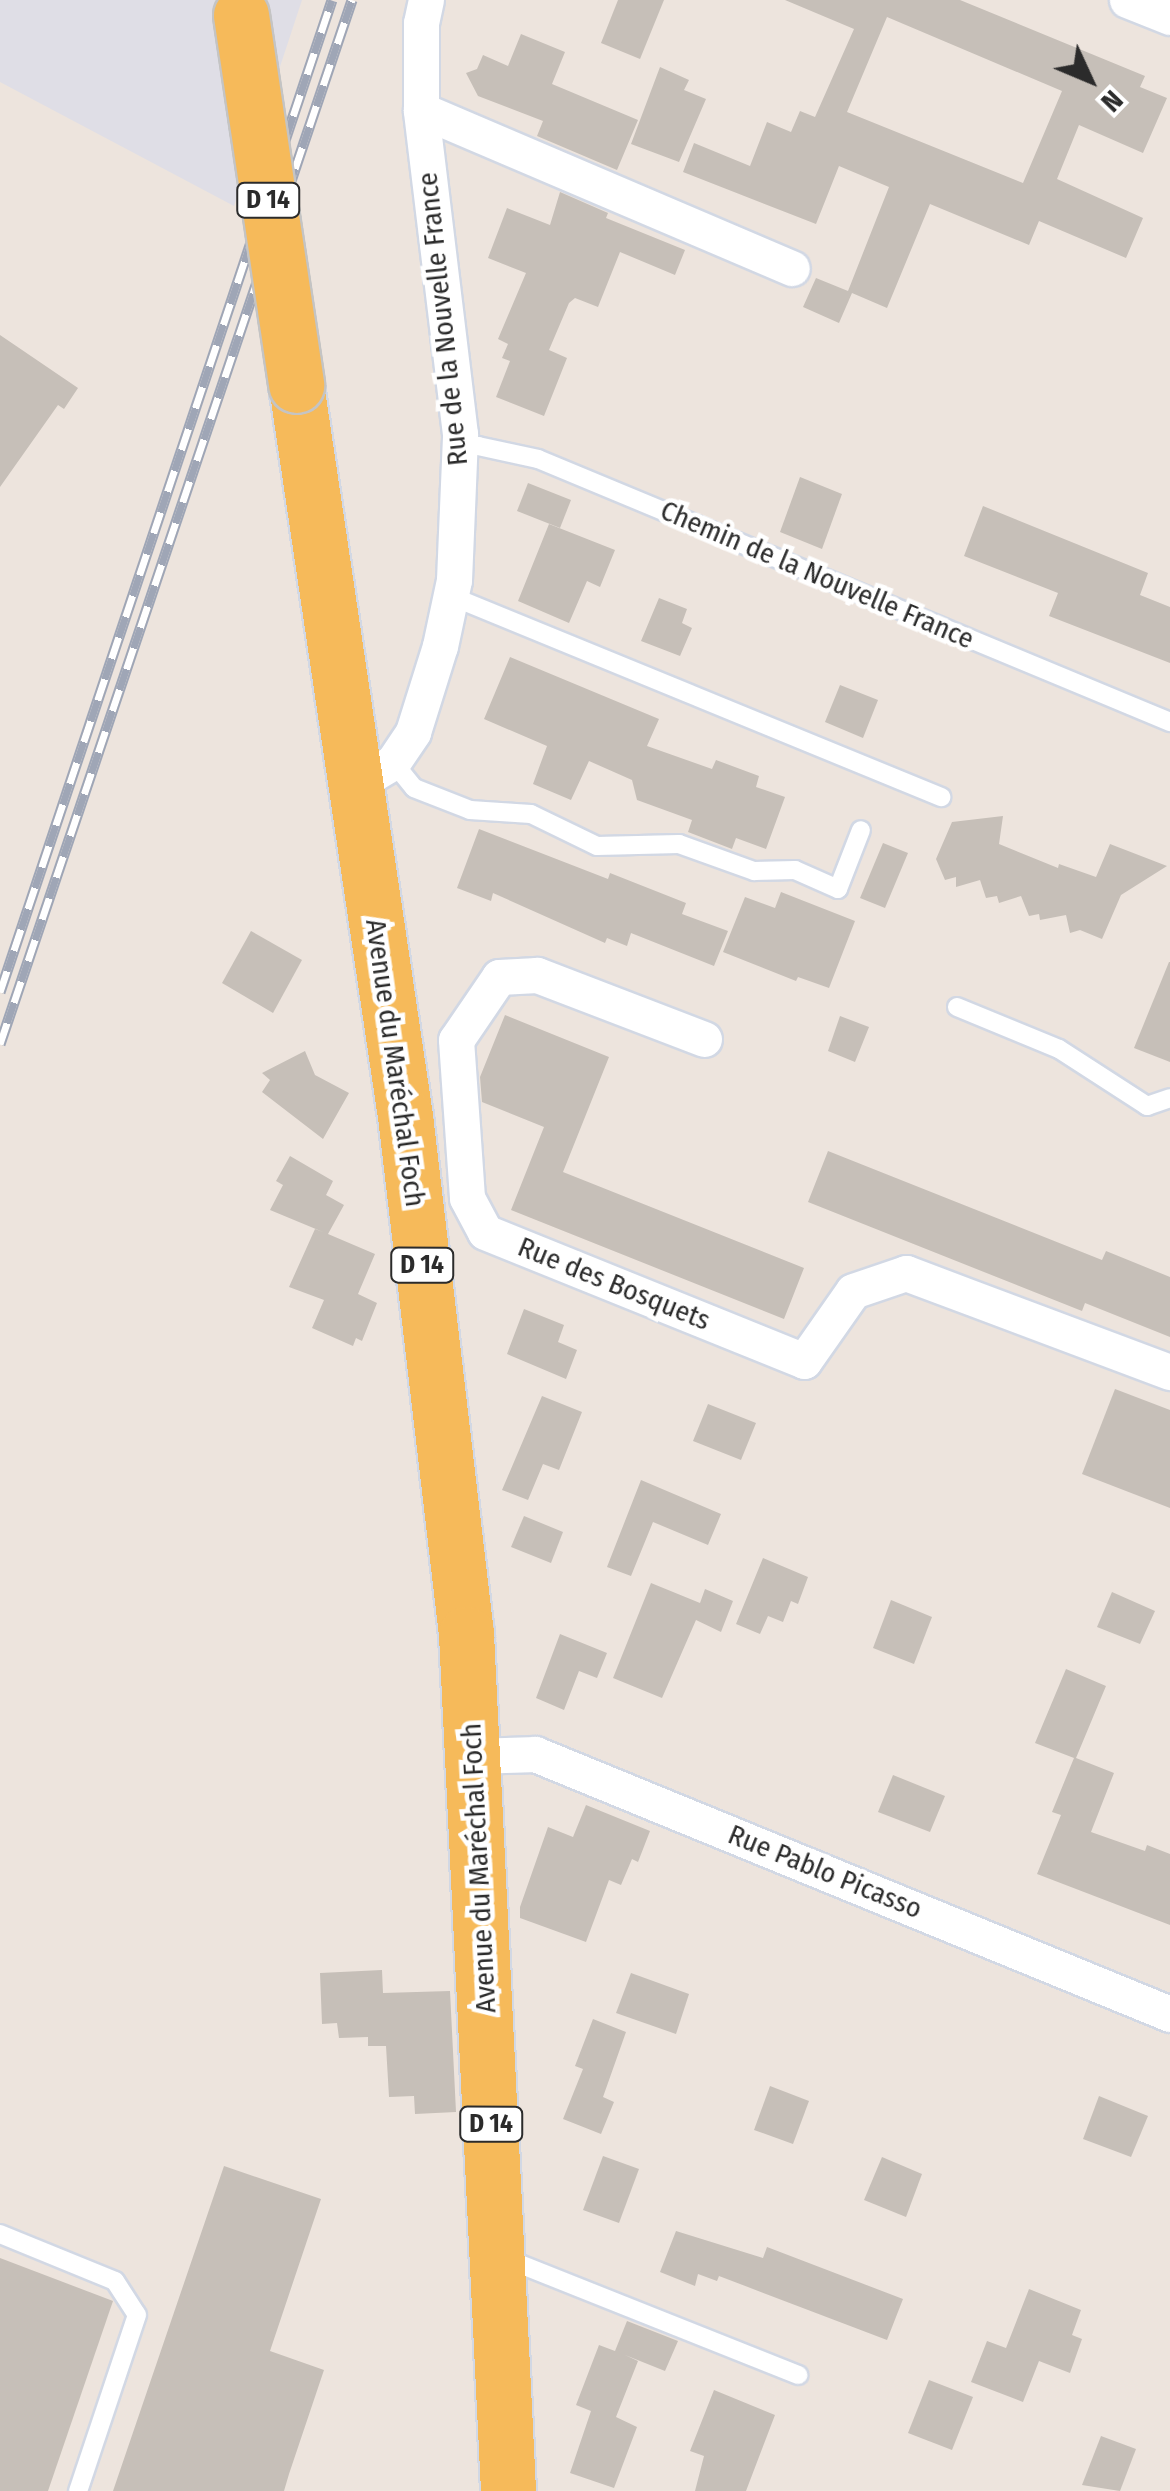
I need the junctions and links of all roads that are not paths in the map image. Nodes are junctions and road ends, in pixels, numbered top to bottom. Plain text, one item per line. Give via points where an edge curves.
1 (426, 0) edge
2 (1128, 0) edge
3 (240, 8) edge
4 (1170, 17) edge
5 (420, 110) junction
6 (792, 268) dead end
7 (459, 447) junction
8 (451, 596) junction
9 (1170, 722) edge
10 (372, 769) junction
11 (941, 797) dead end
12 (861, 830) dead end
13 (957, 1008) dead end
14 (704, 1039) dead end
15 (1170, 1098) edge
16 (1170, 1372) edge
17 (475, 1756) junction
18 (1170, 2014) edge
19 (0, 2234) edge
20 (497, 2255) junction
21 (798, 2375) dead end
22 (78, 2491) edge
23 (508, 2491) edge

1 - 5 street, Rue de la Nouvelle France
2 - 4 street
3 - 10 main road, Avenue du Maréchal Foch / D 14, bridge via 296,385
5 - 6 street
5 - 7 street, Rue de la Nouvelle France
7 - 8 street, Rue de la Nouvelle France
7 - 9 lane, Chemin de la Nouvelle France via 538,459
8 - 10 street, Rue de la Nouvelle France via 413,732
8 - 11 lane
10 - 12 lane via 470,810 531,814 597,846 679,844 754,871 795,870 838,889
10 - 17 main road, Avenue du Maréchal Foch / D 14
13 - 15 lane via 1059,1049 1147,1106
14 - 16 street, Rue des Bosquets via 538,975 500,977 456,1040 467,1198 485,1232 804,1361 853,1291 906,1272
17 - 18 street, Rue Pablo Picasso via 535,1754
17 - 20 main road, Avenue du Maréchal Foch / D 14
19 - 22 lane via 116,2281 137,2316
20 - 21 lane
20 - 23 main road, Avenue du Maréchal Foch / D 14

